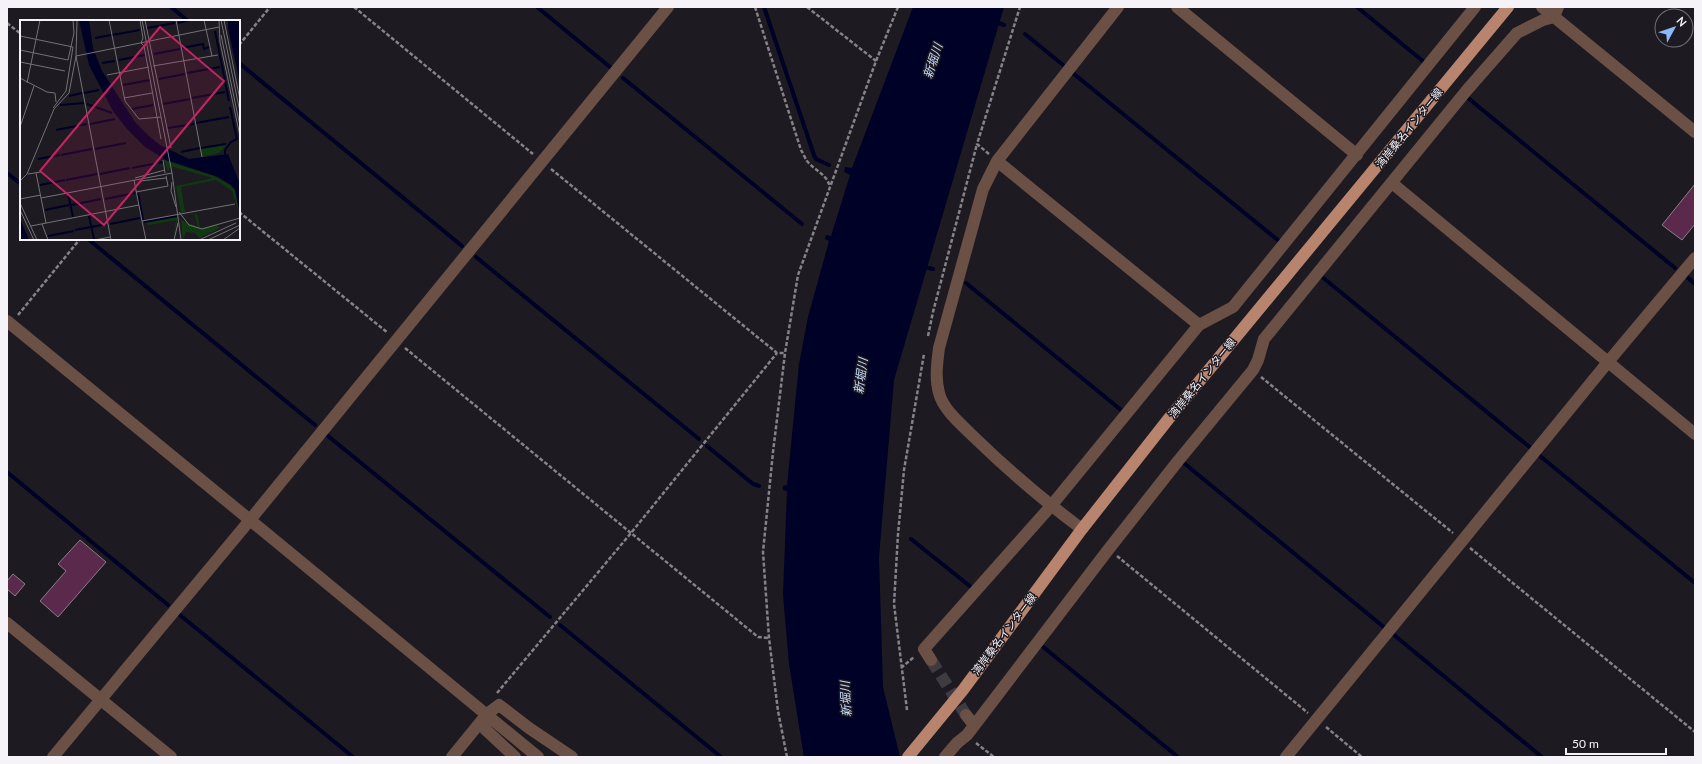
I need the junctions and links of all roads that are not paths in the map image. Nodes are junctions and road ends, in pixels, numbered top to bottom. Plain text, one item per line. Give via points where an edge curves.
1 (668, 7) edge
2 (1118, 7) edge
3 (1177, 7) edge
4 (1475, 7) edge
5 (1508, 7) edge
6 (1542, 7) edge
7 (1556, 12) edge
8 (1695, 132) edge
9 (1357, 155) junction
10 (997, 161) junction
11 (1392, 183) junction
12 (1695, 258) edge
13 (9, 323) edge
14 (1199, 325) junction
15 (1608, 362) junction
16 (1695, 434) edge
17 (1051, 506) junction
18 (250, 520) junction
19 (1082, 529) junction
20 (7, 623) edge
21 (931, 660) tunnel mouth
22 (100, 699) junction
23 (486, 714) junction
24 (966, 715) tunnel mouth
25 (970, 730) junction
26 (53, 757) edge
27 (171, 757) edge
28 (452, 757) edge
29 (515, 757) edge
30 (538, 757) edge
31 (572, 757) edge
32 (908, 757) edge
33 (945, 757) edge
34 (1286, 757) edge

1 - 18 street
2 - 10 street
3 - 9 street
4 - 9 street
5 - 19 main road, 湾岸桑名インター線 via 1250,318
6 - 7 street
7 - 8 street
7 - 11 street via 1516,33
9 - 14 street via 1233,307
10 - 14 street
10 - 17 street via 983,189 939,348 936,369 939,394 952,415
11 - 15 street
11 - 25 street via 1264,338 1253,370 1108,550
12 - 15 street
13 - 18 street
14 - 17 street
15 - 16 street
15 - 34 street
17 - 19 street
17 - 21 street via 924,649
18 - 22 street
18 - 23 street
19 - 32 main road, 湾岸桑名インター線 via 963,690
20 - 22 street
22 - 26 street
22 - 27 street
23 - 28 street
23 - 29 street via 485,729
23 - 30 street
23 - 31 street via 498,705
24 - 25 street
25 - 33 street

